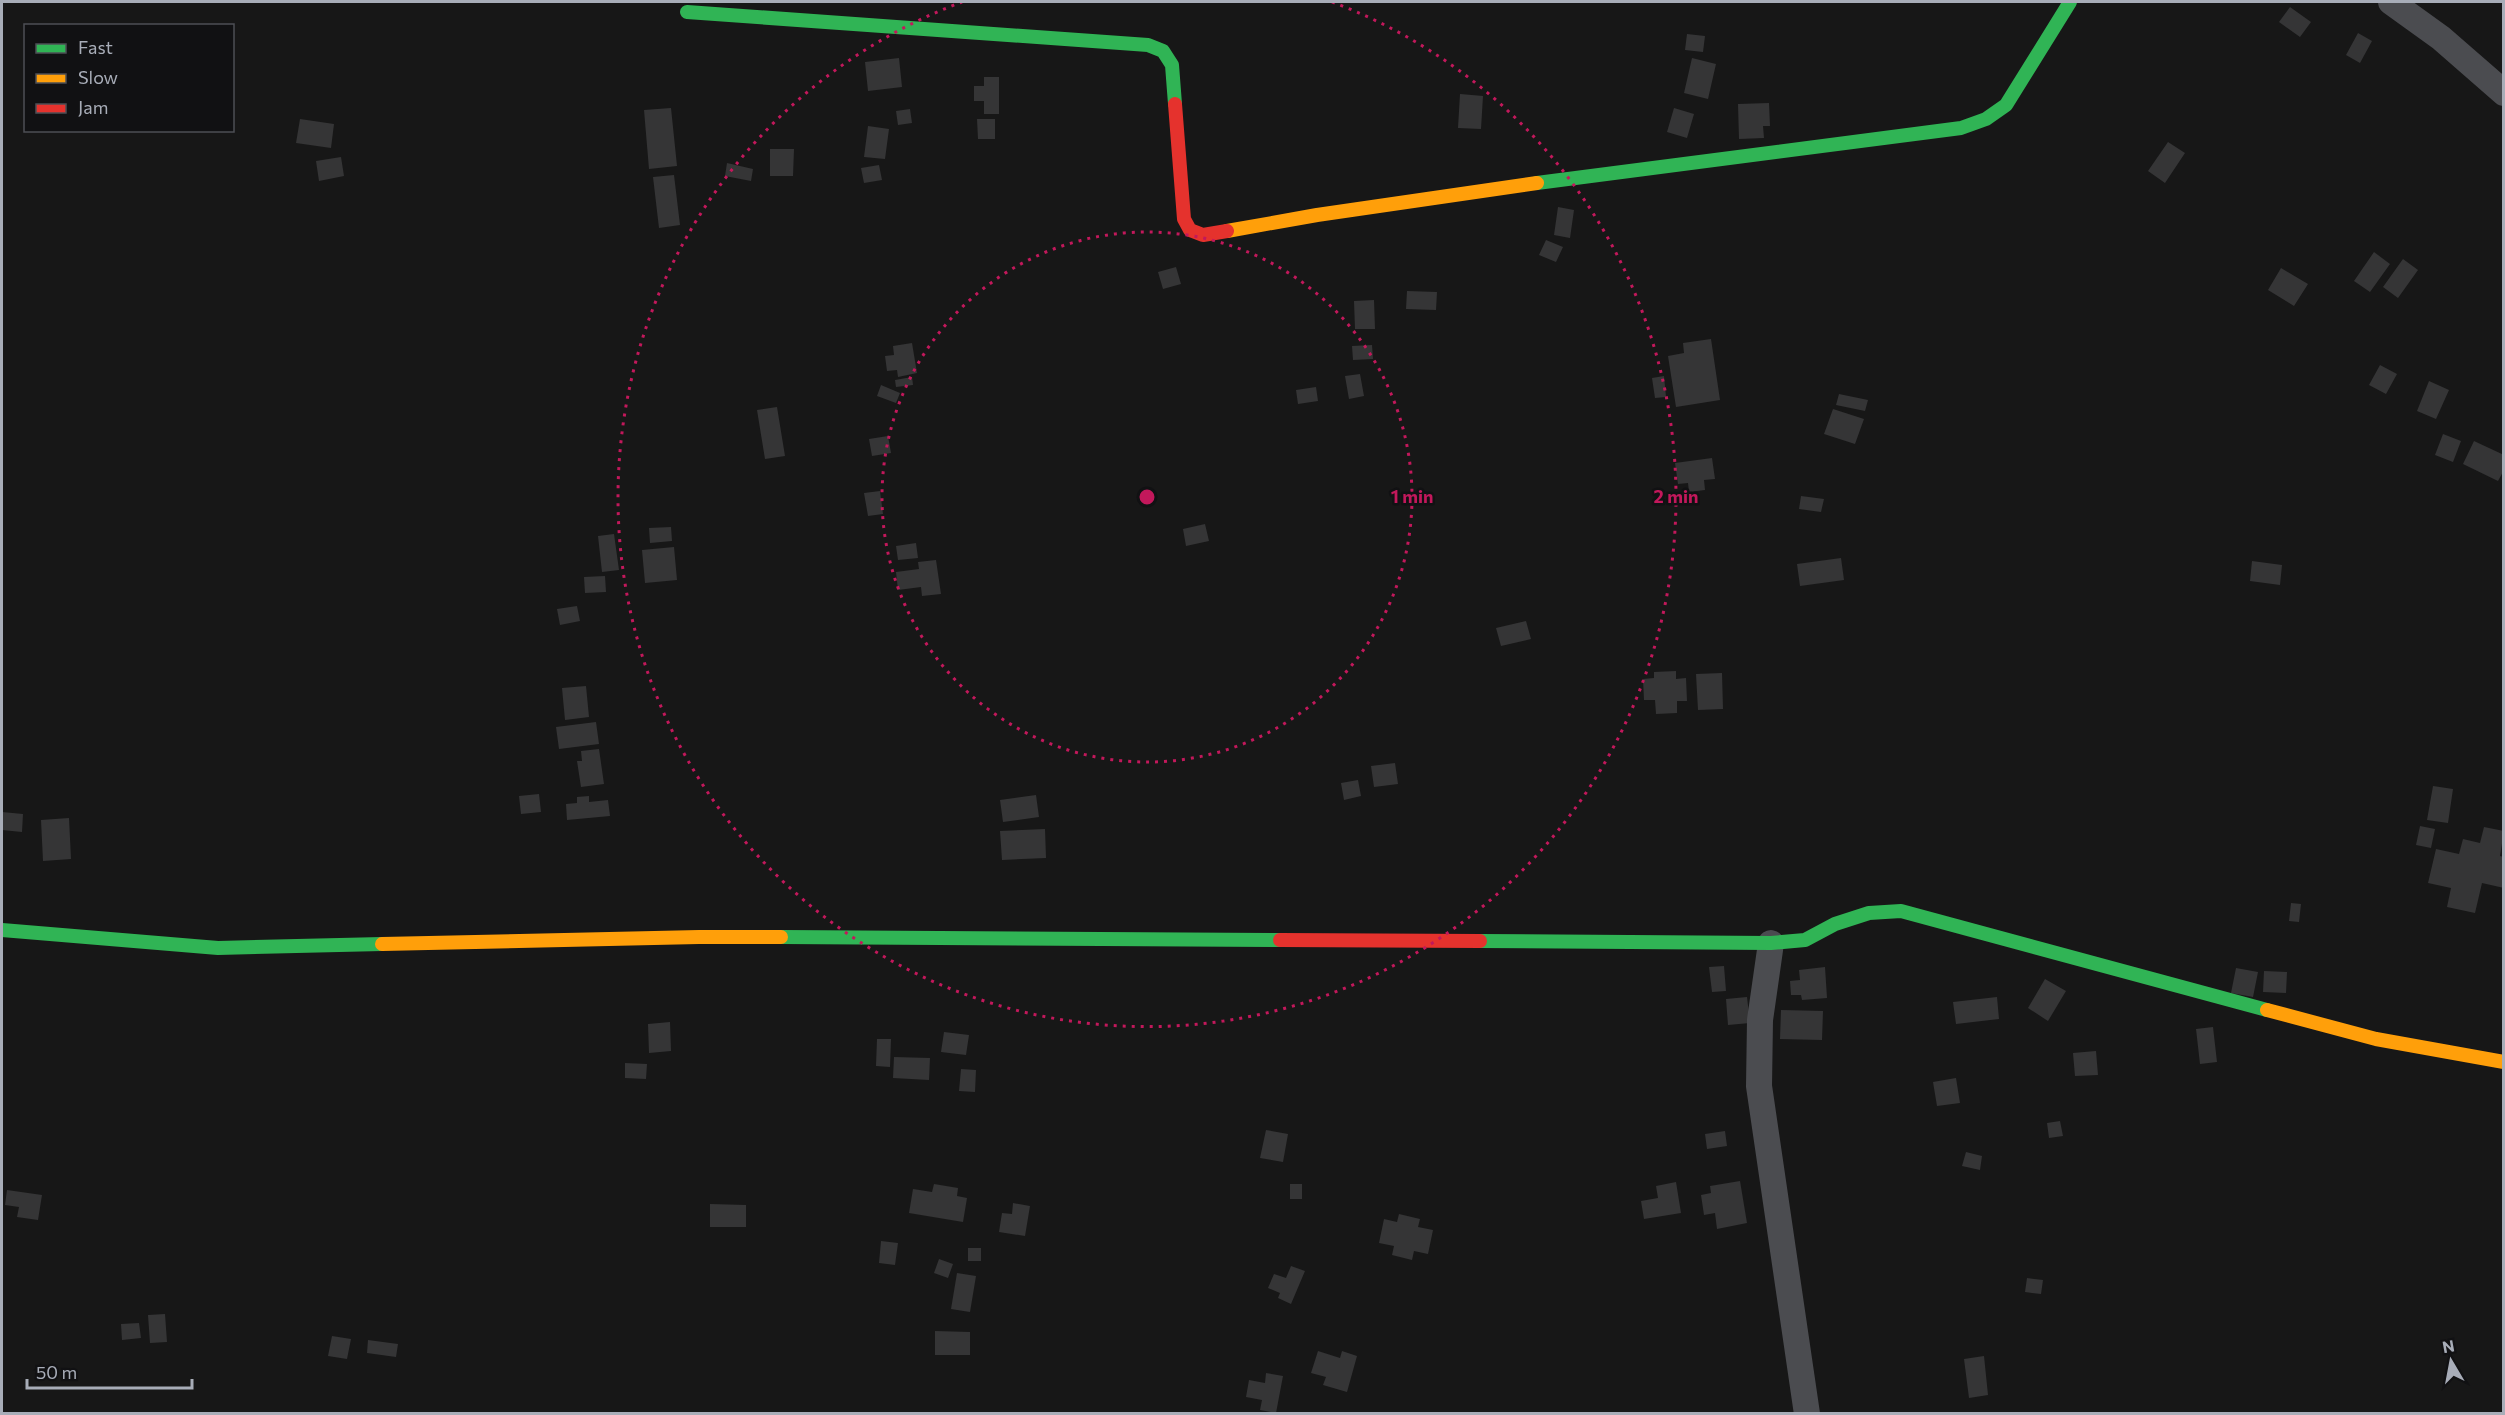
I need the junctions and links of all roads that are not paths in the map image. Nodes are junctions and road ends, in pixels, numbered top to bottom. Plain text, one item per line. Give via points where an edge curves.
1 (2070, 2) edge
2 (2391, 2) edge
3 (687, 12) dead end
4 (2504, 93) edge
5 (2, 930) edge
6 (1771, 943) junction
7 (2504, 1062) edge
8 (1807, 1413) edge

1 - 3 street via 2006,105 1986,119 1961,128 1575,177 1203,235 1190,230 1184,219 1172,65 1163,51 1148,45
2 - 4 street
5 - 6 street via 218,948 699,936
6 - 7 street via 1805,940 1835,924 1869,913 1901,911 2376,1039
6 - 8 street via 1760,1020 1760,1086

